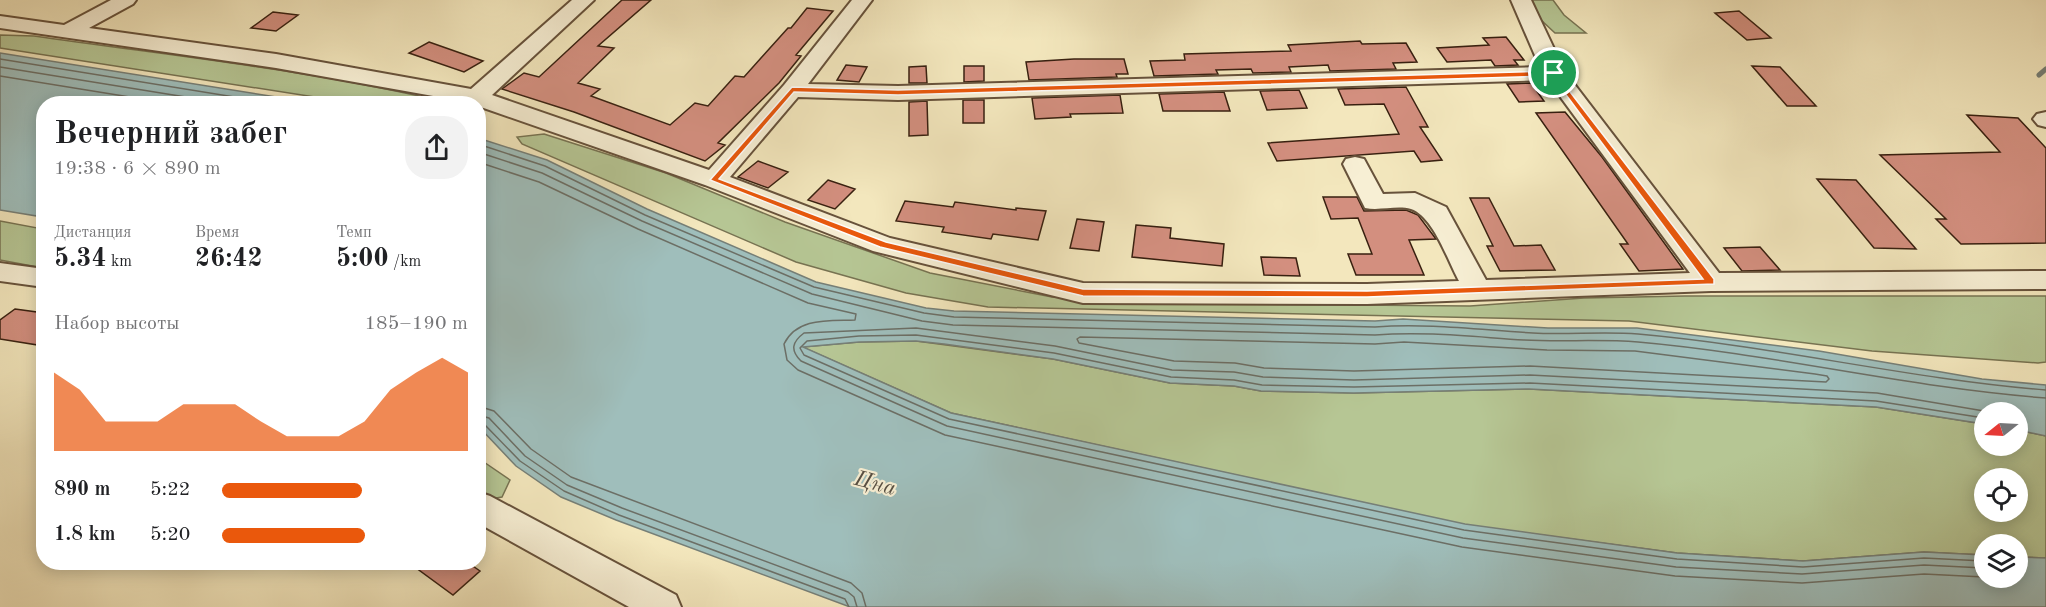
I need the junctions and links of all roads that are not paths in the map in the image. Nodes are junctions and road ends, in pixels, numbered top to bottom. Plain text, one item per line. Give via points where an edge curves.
1 (126, 0) edge
2 (584, 0) edge
3 (862, 0) edge
4 (1521, 0) edge
5 (0, 22) edge
6 (66, 32) junction
7 (1554, 73) junction
8 (792, 90) junction
9 (470, 96) edge
10 (477, 96) edge
11 (486, 100) edge
12 (1355, 164) dead end
13 (714, 180) junction
14 (0, 272) edge
15 (36, 277) edge
16 (2046, 280) edge
17 (1711, 282) junction
18 (1477, 290) junction
19 (486, 510) edge
20 (663, 607) edge

1 - 6 street
2 - 10 street
3 - 8 street
4 - 7 street
5 - 6 street
6 - 9 street via 276,61
7 - 8 street via 898,93
7 - 17 street
8 - 13 street
11 - 13 street
12 - 18 street via 1374,202 1415,201 1437,213
13 - 18 street via 883,245 1083,293 1367,294
14 - 15 street
16 - 17 street
17 - 18 street
19 - 20 street

